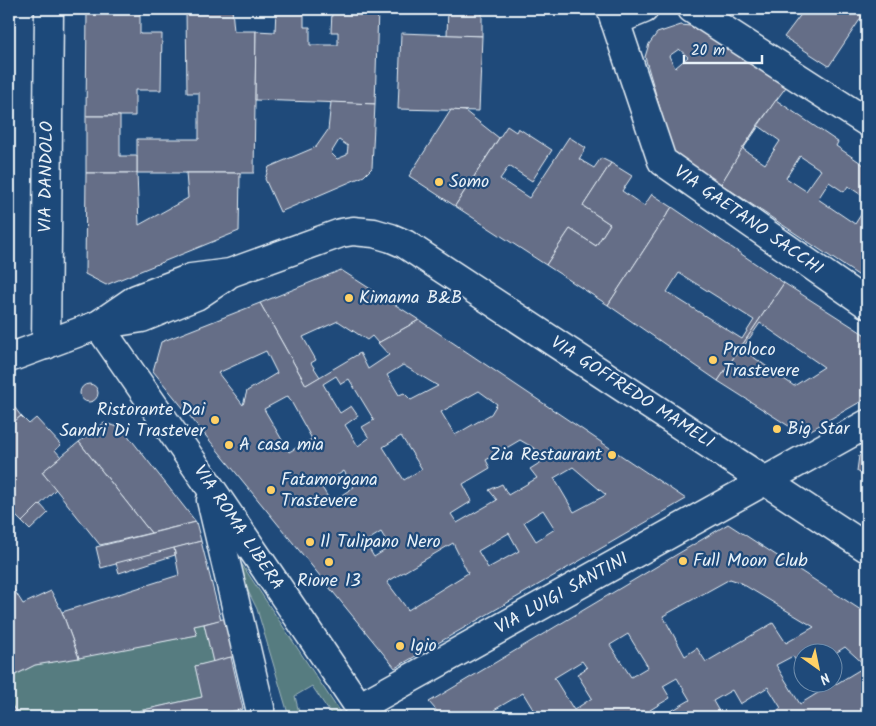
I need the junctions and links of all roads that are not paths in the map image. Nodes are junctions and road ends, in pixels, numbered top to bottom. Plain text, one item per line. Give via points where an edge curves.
1 (49, 9) edge
2 (644, 9) edge
3 (692, 9) edge
4 (613, 15) edge
5 (867, 122) edge
6 (867, 304) edge
7 (98, 325) junction
8 (46, 344) junction
9 (9, 358) edge
10 (867, 424) edge
11 (206, 480) junction
12 (765, 480) junction
13 (867, 548) edge
14 (363, 712) edge
15 (260, 717) edge

1 - 8 street, VIA DANDOLO
2 - 4 street
3 - 5 street
4 - 6 street, VIA GAETANO SACCHI via 662,161
7 - 8 street, VIA GOFFREDO MAMELI
7 - 11 street, VIA ROMA LIBERA
7 - 12 street, VIA GOFFREDO MAMELI via 136,299 191,278 230,273 341,233 382,235 397,240
8 - 9 street, VIA GOFFREDO MAMELI
10 - 12 street, VIA LUIGI SANTINI
11 - 14 street, VIA ROMA LIBERA
11 - 15 street
12 - 13 street, VIA GOFFREDO MAMELI
12 - 14 street, VIA LUIGI SANTINI

